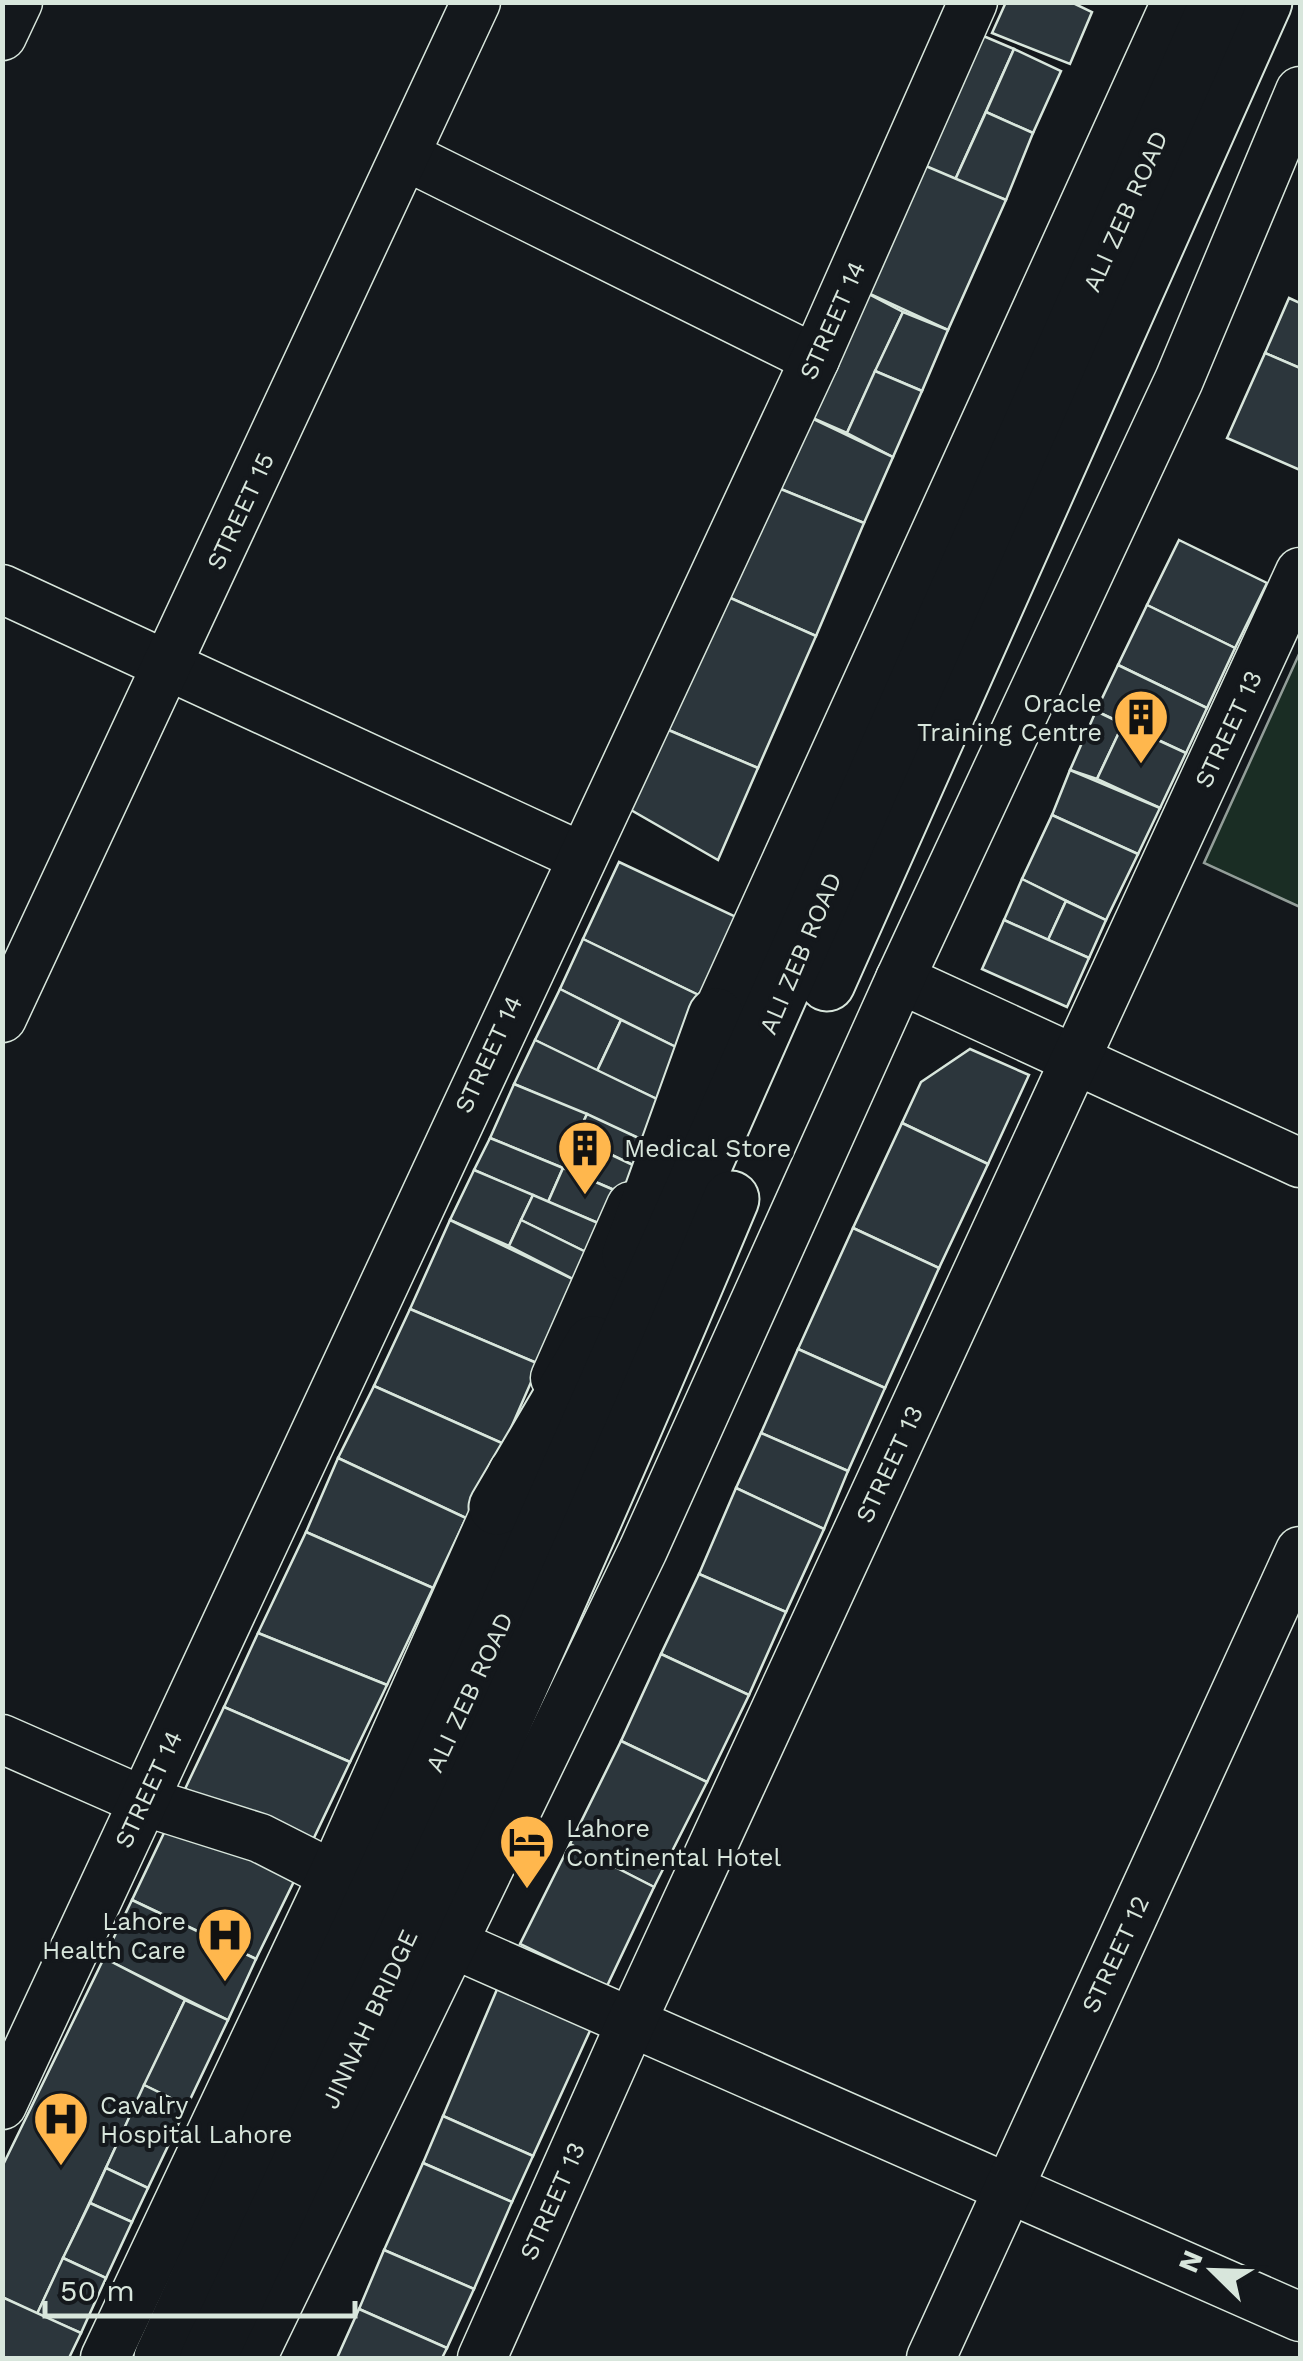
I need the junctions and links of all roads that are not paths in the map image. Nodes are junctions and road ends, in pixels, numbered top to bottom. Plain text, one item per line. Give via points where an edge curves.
1 (18, 2) edge
2 (476, 2) edge
3 (973, 2) edge
4 (1176, 2) edge
5 (1218, 2) edge
6 (1264, 2) edge
7 (2, 36) edge
8 (1300, 91) edge
9 (406, 156) junction
10 (815, 359) junction
11 (1300, 572) edge
12 (2, 588) edge
13 (168, 666) junction
14 (580, 856) junction
15 (900, 979) junction
16 (716, 1016) junction
17 (2, 1018) edge
18 (1074, 1062) junction
19 (748, 1073) junction
20 (1300, 1163) edge
21 (607, 1320) junction
22 (498, 1507) junction
23 (594, 1527) junction
24 (643, 1550) junction
25 (1300, 1551) edge
26 (506, 1612) junction
27 (2, 1739) edge
28 (143, 1801) junction
29 (377, 1890) junction
30 (456, 1944) junction
31 (631, 2023) junction
32 (2, 2105) edge
33 (1006, 2189) junction
34 (1300, 2317) edge
35 (105, 2358) edge
36 (162, 2358) edge
37 (208, 2358) edge
38 (252, 2358) edge
39 (482, 2358) edge
40 (930, 2358) edge

1 - 7 street
2 - 9 street, STREET 15
3 - 10 street, STREET 14
4 - 16 street
5 - 19 main road, ALI ZEB ROAD
6 - 23 main road, ALI ZEB ROAD via 780,1084
8 - 15 street via 1179,380
9 - 10 street
9 - 13 street, STREET 15
10 - 14 street, STREET 14
11 - 18 street, STREET 13
12 - 13 street
13 - 14 street
13 - 17 street, STREET 15
14 - 28 street, STREET 14
15 - 18 street
15 - 24 street
16 - 21 main road
16 - 22 street
18 - 20 street
18 - 31 street, STREET 13
19 - 21 main road
19 - 26 main road, ALI ZEB ROAD
21 - 22 main road
21 - 26 main road
22 - 29 street
23 - 24 street
23 - 29 main road, ALI ZEB ROAD
24 - 30 street
25 - 33 street, STREET 12
26 - 29 main road, ALI ZEB ROAD
27 - 28 street
28 - 29 street via 260,1838
28 - 32 street, STREET 14
29 - 35 street
29 - 36 main road, JINNAH BRIDGE
29 - 37 main road, JINNAH BRIDGE
30 - 31 street
30 - 38 street
31 - 33 street
31 - 39 street, STREET 13
33 - 34 street
33 - 40 street, STREET 12

